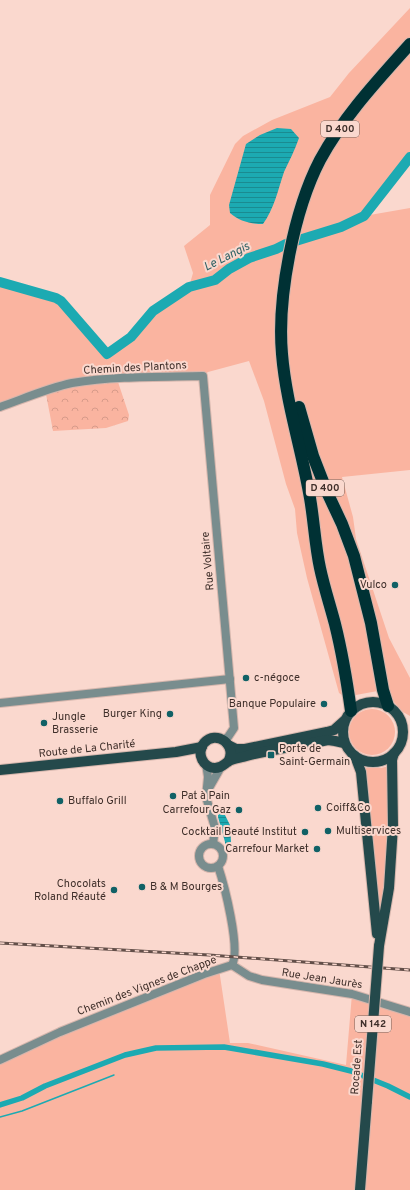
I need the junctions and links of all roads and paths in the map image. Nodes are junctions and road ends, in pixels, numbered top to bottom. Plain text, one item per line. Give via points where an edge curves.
1 (410, 44) edge
2 (283, 308) junction
3 (203, 376) joint
4 (0, 407) edge
5 (230, 679) junction
6 (0, 703) edge
7 (388, 706) junction
8 (348, 716) junction
9 (400, 719) junction
10 (410, 723) edge
11 (406, 737) edge
12 (226, 742) junction
13 (344, 743) junction
14 (394, 754) junction
15 (203, 756) junction
16 (355, 756) junction
17 (224, 764) junction
18 (0, 770) edge
19 (207, 790) junction
20 (213, 844) junction
21 (218, 866) junction
22 (379, 946) junction
23 (232, 965) junction
24 (410, 1012) edge
25 (0, 1060) edge
26 (360, 1190) edge

1 - 2 highway, D 400 via 361,99 317,166 306,192 296,228 285,281
2 - 7 highway, D 400 via 293,381 302,422 313,456 354,556
2 - 8 highway, D 400 via 282,354 288,392 310,498 320,568 342,659
3 - 4 street, Chemin des Plantons via 123,378 72,383
3 - 5 street, Rue Voltaire
5 - 6 street
5 - 12 street, Rue Voltaire via 234,728
7 - 8 main road via 368,702 359,705
7 - 9 main road
8 - 12 main road via 334,730 327,732 236,749
8 - 13 main road via 342,732
9 - 10 main road
9 - 11 main road
11 - 14 main road
12 - 15 main road via 216,738 210,739 206,742
12 - 17 main road via 231,754
13 - 16 main road
13 - 17 main road via 328,740 245,756
14 - 16 main road via 379,761 366,761
14 - 22 main road, Rocade Est / N 142 via 390,888
15 - 17 main road via 213,768
15 - 18 main road, Route de La Charité via 176,752
15 - 19 street via 208,772
16 - 22 main road, Rocade Est / N 142 via 361,772
17 - 19 street
19 - 20 street via 206,796 215,828
20 - 21 street via 222,851 223,859
20 - 21 street via 202,847 198,858 206,868
21 - 23 street, Chemin des Vignes de Chappe via 226,891 232,929
22 - 26 main road, Rocade Est / N 142, bridge
23 - 24 street, Rue Jean Jaurès via 245,974 262,980 352,994
23 - 25 street, Chemin des Vignes de Chappe via 60,1032

